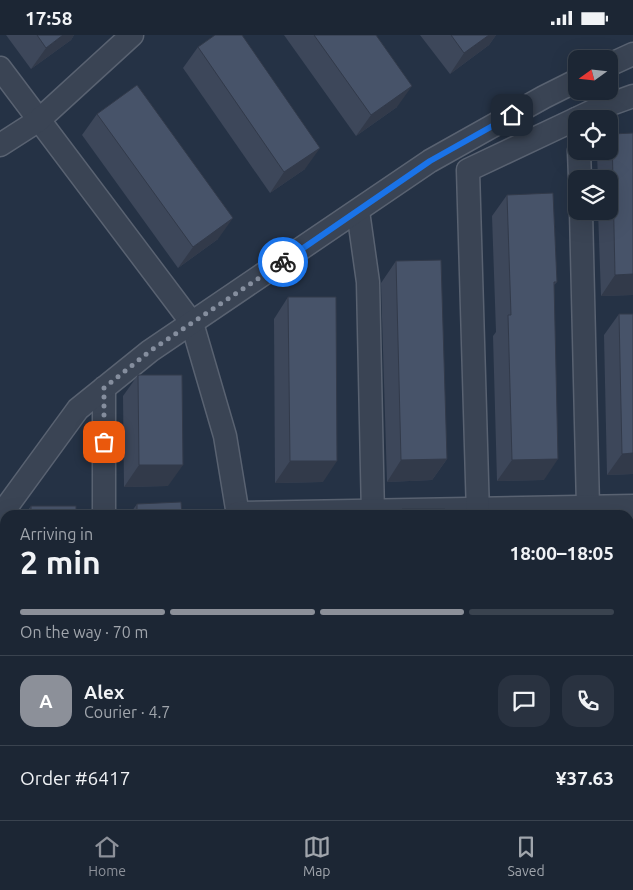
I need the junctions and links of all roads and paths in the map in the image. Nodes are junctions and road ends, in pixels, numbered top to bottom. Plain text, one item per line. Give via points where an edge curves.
1 (122, 39) edge
2 (633, 54) edge
3 (618, 61) edge
4 (0, 68) edge
5 (568, 85) edge
6 (633, 96) edge
7 (595, 110) edge
8 (39, 120) junction
9 (568, 123) edge
10 (0, 145) edge
11 (358, 211) junction
12 (581, 220) edge
13 (192, 323) junction
14 (104, 388) junction
15 (633, 506) edge
16 (588, 507) junction
17 (4, 510) edge
18 (104, 510) edge
19 (237, 510) edge
20 (373, 510) edge
21 (477, 510) edge
22 (521, 510) edge

1 - 8 street
2 - 3 street
4 - 8 street
5 - 11 street via 430,161
6 - 7 street
8 - 10 street
8 - 13 street
9 - 21 street via 468,170
11 - 13 street
11 - 20 street via 368,282
12 - 16 street
13 - 14 street
13 - 19 street via 225,436
14 - 17 street via 78,409
14 - 18 street
15 - 16 street
16 - 22 street

